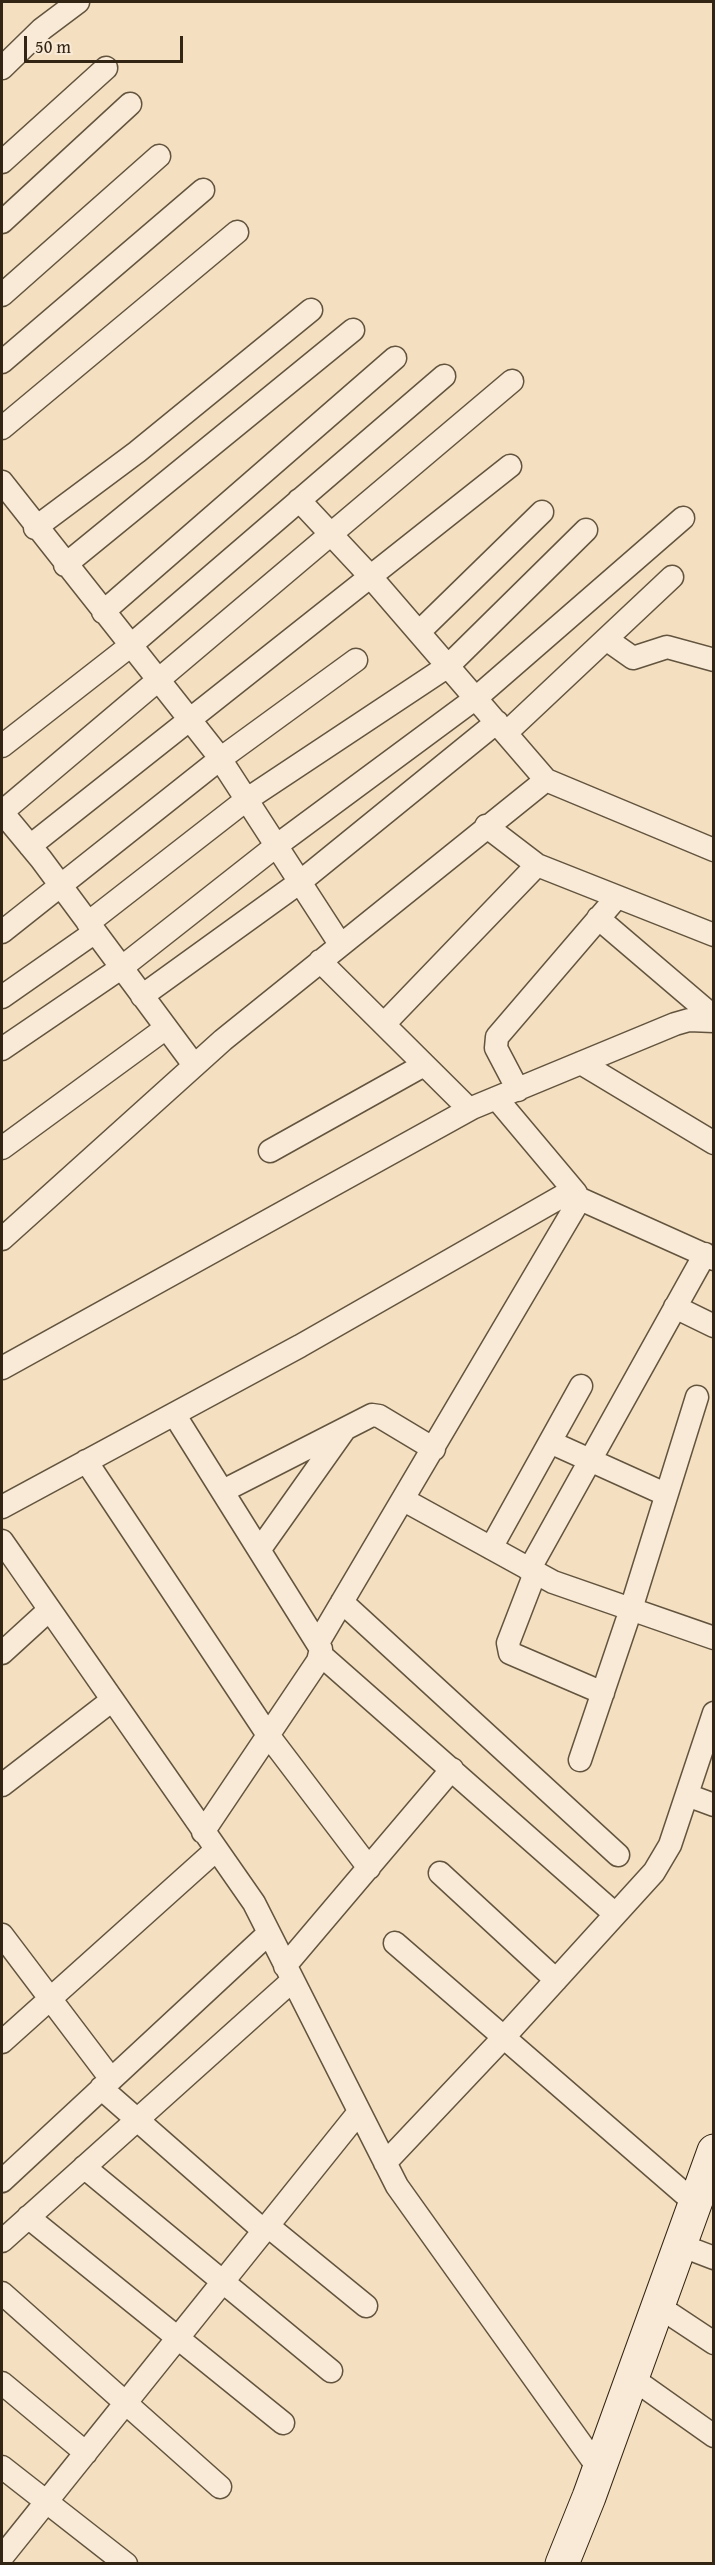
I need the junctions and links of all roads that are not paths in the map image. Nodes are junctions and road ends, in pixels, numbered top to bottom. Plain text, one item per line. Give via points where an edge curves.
1 (78, 2) edge
2 (2, 68) edge
3 (106, 68) dead end
4 (130, 104) dead end
5 (159, 156) dead end
6 (2, 162) edge
7 (204, 190) dead end
8 (2, 222) edge
9 (237, 232) dead end
10 (2, 295) edge
11 (311, 310) dead end
12 (354, 330) dead end
13 (395, 358) dead end
14 (2, 362) edge
15 (444, 376) dead end
16 (512, 381) dead end
17 (2, 428) edge
18 (510, 466) dead end
19 (2, 482) edge
20 (299, 500) junction
21 (542, 512) dead end
22 (683, 518) dead end
23 (35, 528) junction
24 (586, 530) dead end
25 (330, 534) junction
26 (65, 565) junction
27 (370, 576) junction
28 (672, 577) dead end
29 (103, 612) junction
30 (419, 632) junction
31 (606, 639) junction
32 (129, 646) junction
33 (356, 660) dead end
34 (714, 660) edge
35 (448, 666) junction
36 (156, 679) junction
37 (476, 698) junction
38 (189, 720) junction
39 (501, 727) junction
40 (2, 747) edge
41 (220, 759) junction
42 (546, 780) junction
43 (246, 800) junction
44 (2, 812) edge
45 (486, 826) junction
46 (30, 846) junction
47 (276, 846) junction
48 (714, 850) edge
49 (537, 865) junction
50 (300, 882) junction
51 (61, 887) junction
52 (617, 897) junction
53 (598, 918) junction
54 (92, 927) junction
55 (2, 932) edge
56 (714, 935) edge
57 (340, 944) junction
58 (320, 961) junction
59 (121, 968) junction
60 (142, 996) junction
61 (2, 997) edge
62 (714, 1017) edge
63 (714, 1021) edge
64 (384, 1024) junction
65 (166, 1028) junction
66 (2, 1049) edge
67 (581, 1063) junction
68 (194, 1065) junction
69 (424, 1065) junction
70 (518, 1090) junction
71 (497, 1099) junction
72 (472, 1108) junction
73 (714, 1143) edge
74 (2, 1148) edge
75 (270, 1152) dead end
76 (575, 1194) junction
77 (2, 1239) edge
78 (709, 1256) edge
79 (675, 1307) junction
80 (714, 1326) edge
81 (2, 1368) edge
82 (581, 1386) dead end
83 (697, 1398) dead end
84 (174, 1414) junction
85 (347, 1425) junction
86 (550, 1442) junction
87 (434, 1449) junction
88 (86, 1461) junction
89 (590, 1461) junction
90 (223, 1491) junction
91 (665, 1494) junction
92 (404, 1500) junction
93 (2, 1507) edge
94 (2, 1541) edge
95 (491, 1548) junction
96 (260, 1549) junction
97 (532, 1571) junction
98 (342, 1602) junction
99 (631, 1609) junction
100 (48, 1611) junction
101 (714, 1638) edge
102 (320, 1648) junction
103 (2, 1653) edge
104 (603, 1693) junction
105 (111, 1701) junction
106 (714, 1713) edge
107 (268, 1734) junction
108 (580, 1760) dead end
109 (452, 1769) junction
110 (2, 1785) edge
111 (687, 1795) junction
112 (714, 1805) edge
113 (203, 1832) junction
114 (216, 1850) junction
115 (618, 1855) dead end
116 (369, 1868) junction
117 (440, 1873) dead end
118 (615, 1914) junction
119 (269, 1933) junction
120 (2, 1935) edge
121 (395, 1943) dead end
122 (289, 1973) junction
123 (556, 1980) junction
124 (51, 1999) junction
125 (505, 2036) junction
126 (2, 2042) edge
127 (106, 2084) junction
128 (359, 2112) junction
129 (135, 2120) junction
130 (714, 2151) edge
131 (385, 2163) junction
132 (84, 2167) junction
133 (2, 2181) edge
134 (695, 2203) junction
135 (28, 2217) junction
136 (266, 2228) junction
137 (2, 2241) edge
138 (680, 2245) junction
139 (714, 2258) edge
140 (222, 2281) junction
141 (2, 2293) edge
142 (366, 2306) dead end
143 (658, 2306) junction
144 (177, 2339) junction
145 (714, 2343) edge
146 (331, 2371) dead end
147 (632, 2378) junction
148 (2, 2383) edge
149 (125, 2403) junction
150 (283, 2423) dead end
151 (714, 2436) edge
152 (86, 2453) junction
153 (2, 2467) edge
154 (599, 2469) junction
155 (220, 2487) dead end
156 (47, 2502) junction
157 (2, 2557) edge
158 (126, 2564) edge
159 (562, 2564) edge

1 - 2 street via 42,29
3 - 6 street
4 - 8 street
5 - 10 street
7 - 14 street
9 - 17 street
11 - 23 street via 137,452
12 - 26 street
13 - 29 street
15 - 20 street
16 - 25 street
18 - 27 street
19 - 23 street
20 - 25 street
20 - 32 street
21 - 30 street
22 - 37 street
23 - 26 street
24 - 35 street
25 - 27 street
25 - 36 street
26 - 29 street
27 - 30 street
27 - 38 street
28 - 31 street
29 - 32 street
30 - 35 street
31 - 34 street via 633,658 667,647
31 - 39 street
32 - 36 street
32 - 40 street
33 - 41 street
35 - 37 street
35 - 43 street
36 - 38 street
36 - 44 street
37 - 39 street
37 - 47 street
38 - 41 street
38 - 46 street
39 - 42 street
39 - 50 street
41 - 43 street
41 - 51 street
42 - 45 street
42 - 48 street
43 - 47 street
43 - 54 street
44 - 46 street
45 - 49 street
45 - 57 street
46 - 51 street
47 - 50 street
47 - 59 street
49 - 52 street
49 - 64 street
50 - 57 street
50 - 60 street
51 - 54 street
51 - 55 street
52 - 53 street
52 - 56 street
53 - 62 street
53 - 70 street via 497,1037 496,1048
54 - 59 street
54 - 61 street
57 - 58 street
58 - 64 street
58 - 68 street
59 - 60 street
59 - 66 street
60 - 65 street
63 - 67 street via 675,1024
64 - 69 street
65 - 68 street
65 - 74 street
67 - 70 street
67 - 73 street
68 - 77 street
69 - 72 street
69 - 75 street
70 - 71 street
71 - 72 street
71 - 76 street
72 - 81 street
76 - 78 street
76 - 84 street
76 - 87 street via 575,1209
78 - 79 street
79 - 80 street
79 - 89 street
82 - 86 street
83 - 91 street
84 - 88 street
84 - 90 street
85 - 87 street via 366,1416 379,1416
85 - 90 street
85 - 96 street
86 - 89 street
86 - 95 street
87 - 92 street
88 - 93 street
88 - 107 street
89 - 91 street
89 - 97 street
90 - 96 street
91 - 99 street
92 - 95 street
92 - 98 street
94 - 100 street
95 - 97 street
96 - 102 street
97 - 99 street
97 - 104 street via 508,1643 510,1653
98 - 102 street
98 - 115 street
99 - 101 street
99 - 104 street
100 - 103 street
100 - 105 street
102 - 107 street
102 - 109 street
104 - 108 street
105 - 110 street
105 - 113 street
106 - 111 street
107 - 113 street
107 - 116 street
109 - 116 street
109 - 118 street
111 - 112 street
111 - 118 street via 663,1859
113 - 114 street
114 - 119 street
114 - 124 street
116 - 122 street
117 - 123 street
118 - 123 street
119 - 122 street
119 - 127 street
120 - 124 street
121 - 125 street
122 - 128 street
122 - 129 street
123 - 125 street
124 - 126 street
124 - 127 street
125 - 131 street
125 - 134 street
127 - 129 street
127 - 133 street
128 - 131 street
128 - 136 street
129 - 132 street
129 - 136 street
130 - 134 main road
131 - 154 street via 397,2186
132 - 135 street
132 - 140 street
134 - 138 main road
135 - 137 street
135 - 144 street
136 - 140 street
136 - 142 street
138 - 139 street
138 - 143 main road
140 - 144 street
140 - 146 street
141 - 149 street
143 - 145 street
143 - 147 main road
144 - 149 street
144 - 150 street
147 - 151 street
147 - 154 main road
148 - 152 street
149 - 152 street
149 - 155 street
152 - 156 street
153 - 156 street
154 - 159 main road
156 - 157 street
156 - 158 street

